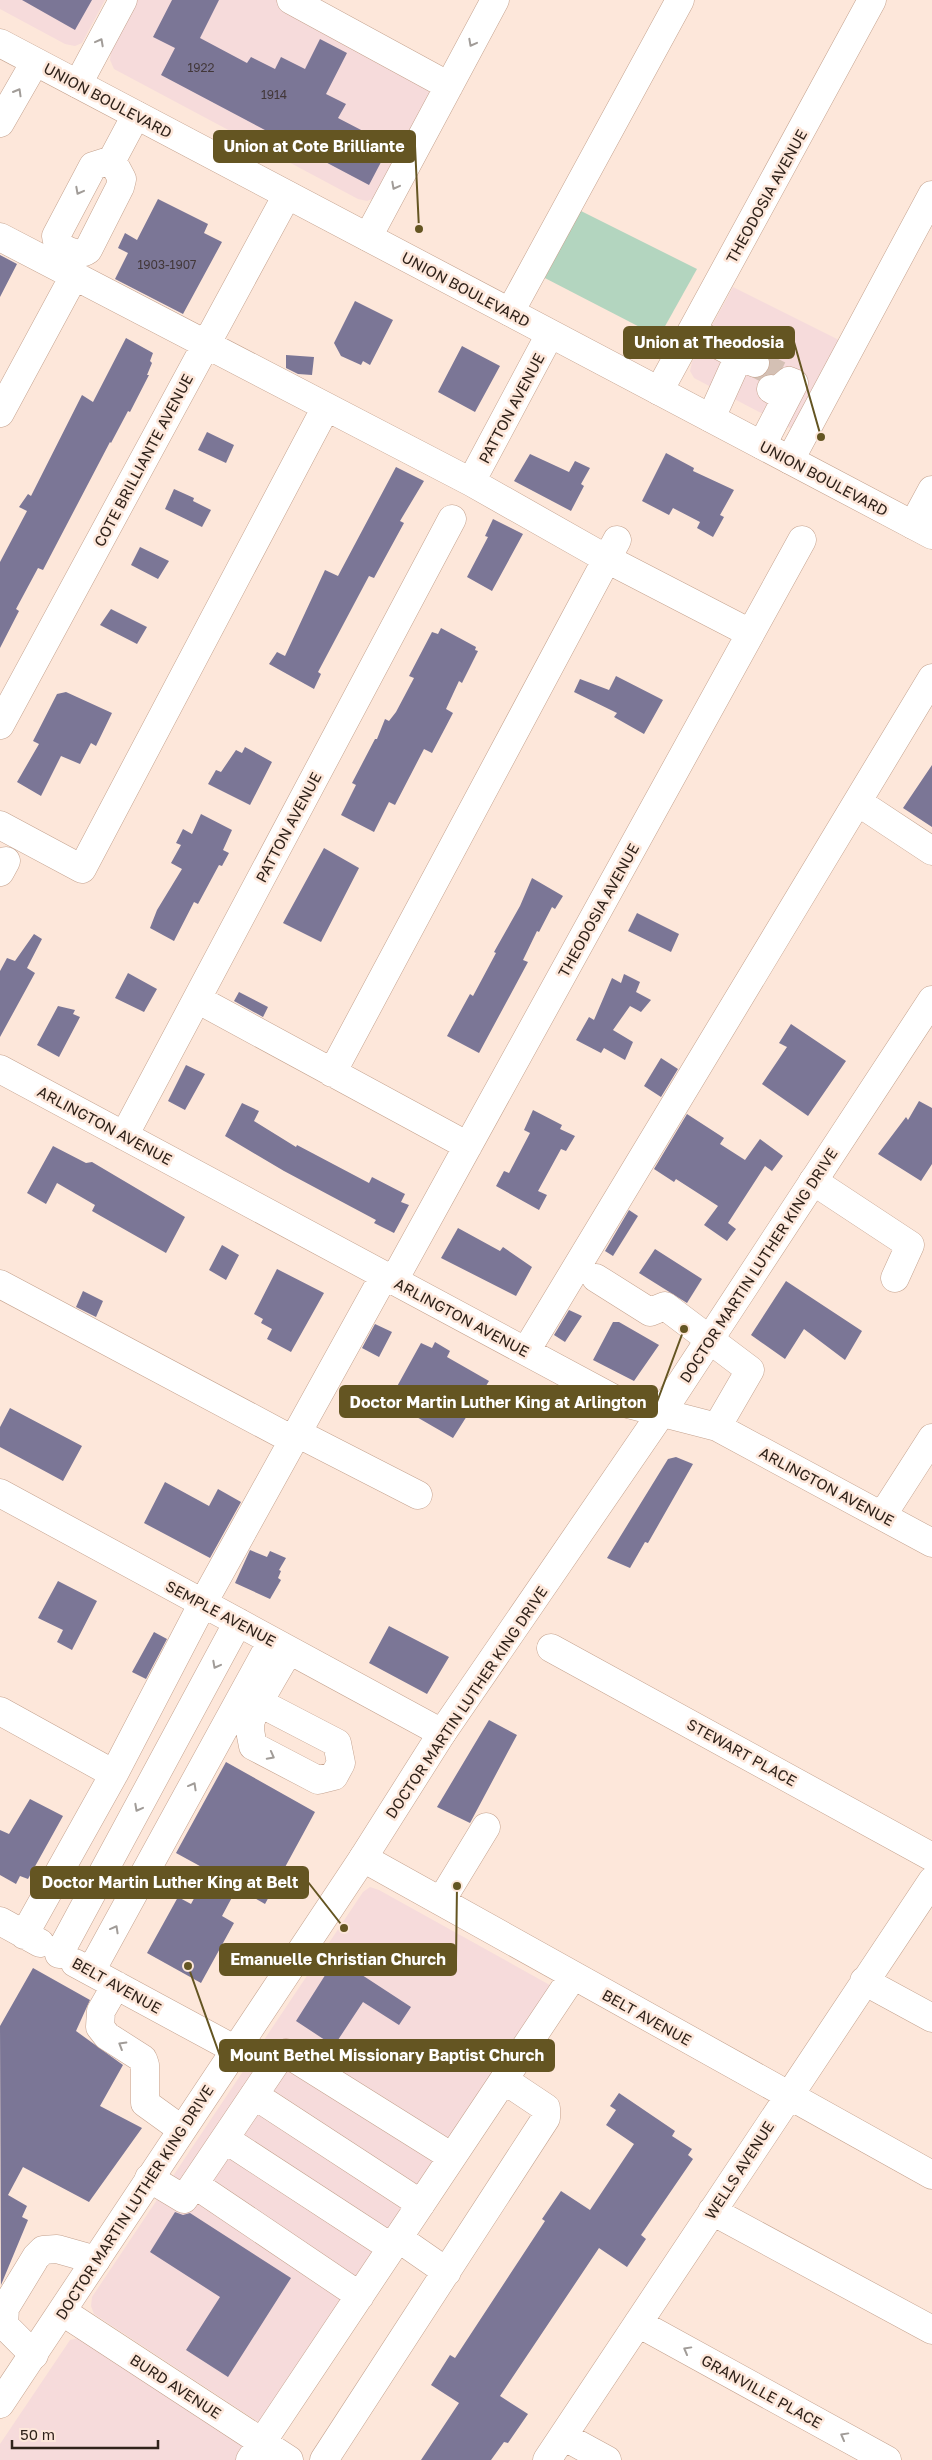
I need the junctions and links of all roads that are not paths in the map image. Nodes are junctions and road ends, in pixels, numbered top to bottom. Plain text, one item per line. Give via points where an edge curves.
1 (123, 0) edge
2 (496, 0) edge
3 (680, 0) edge
4 (872, 0) edge
5 (304, 3) edge
6 (0, 43) edge
7 (35, 62) junction
8 (78, 84) junction
9 (449, 86) junction
10 (136, 115) junction
11 (0, 123) edge
12 (112, 160) dead end
13 (287, 194) junction
14 (932, 194) edge
15 (0, 237) edge
16 (368, 237) junction
17 (74, 276) junction
18 (510, 312) junction
19 (692, 331) junction
20 (550, 334) junction
21 (206, 344) junction
22 (767, 369) junction
23 (659, 391) junction
24 (825, 396) junction
25 (326, 406) junction
26 (0, 413) edge
27 (711, 418) junction
28 (762, 445) junction
29 (790, 460) junction
30 (471, 482) junction
31 (932, 490) edge
32 (452, 519) dead end
33 (923, 530) edge
34 (802, 540) dead end
35 (612, 549) junction
36 (750, 633) junction
37 (932, 678) edge
38 (0, 725) edge
39 (870, 810) dead end
40 (0, 825) edge
41 (932, 851) edge
42 (197, 999) junction
43 (932, 1000) edge
44 (0, 1069) edge
45 (332, 1073) junction
46 (124, 1136) junction
47 (468, 1146) junction
48 (813, 1180) junction
49 (389, 1278) junction
50 (596, 1278) dead end
51 (895, 1278) dead end
52 (0, 1284) edge
53 (709, 1339) junction
54 (526, 1351) junction
55 (662, 1412) junction
56 (717, 1427) junction
57 (295, 1436) junction
58 (932, 1438) edge
59 (0, 1493) edge
60 (418, 1495) dead end
61 (882, 1516) junction
62 (932, 1543) edge
63 (203, 1603) junction
64 (238, 1622) junction
65 (281, 1645) junction
66 (551, 1648) dead end
67 (260, 1703) dead end
68 (0, 1712) edge
69 (442, 1733) junction
70 (114, 1774) junction
71 (486, 1827) dead end
72 (932, 1857) edge
73 (363, 1858) junction
74 (932, 1881) edge
75 (441, 1901) junction
76 (0, 1922) edge
77 (24, 1935) junction
78 (60, 1954) junction
79 (91, 1971) junction
80 (573, 1976) junction
81 (864, 1981) junction
82 (116, 1985) junction
83 (932, 2018) edge
84 (234, 2049) junction
85 (504, 2080) junction
86 (254, 2095) junction
87 (788, 2096) junction
88 (181, 2129) junction
89 (225, 2139) junction
90 (452, 2157) junction
91 (932, 2175) edge
92 (149, 2178) junction
93 (194, 2184) junction
94 (421, 2204) junction
95 (712, 2211) junction
96 (395, 2243) junction
97 (96, 2260) junction
98 (447, 2272) junction
99 (360, 2296) junction
100 (64, 2312) junction
101 (638, 2323) junction
102 (932, 2330) edge
103 (34, 2355) junction
104 (3, 2393) edge
105 (563, 2436) junction
106 (256, 2451) edge
107 (289, 2460) edge
108 (324, 2460) edge
109 (547, 2460) edge
110 (607, 2460) edge
111 (887, 2460) edge

8 -> 1 street
2 -> 9 street
3 - 18 street
4 - 19 street, THEODOSIA AVENUE
5 - 9 street
6 - 7 street, UNION BOULEVARD
7 - 8 street, UNION BOULEVARD
11 -> 7 street
8 - 10 street, UNION BOULEVARD
9 -> 16 street
10 - 12 street
10 - 13 street, UNION BOULEVARD
13 - 16 street, UNION BOULEVARD
13 - 21 street, COTE BRILLIANTE AVENUE
14 - 24 street
15 - 17 street
16 - 18 street, UNION BOULEVARD
17 - 21 street
17 - 26 street
18 - 20 street, UNION BOULEVARD
19 - 22 street
19 - 23 street, THEODOSIA AVENUE
20 - 23 street, UNION BOULEVARD
20 - 30 street, PATTON AVENUE
21 - 25 street
21 - 38 street, COTE BRILLIANTE AVENUE
22 - 24 street
22 - 27 street
22 - 28 street
23 - 27 street, UNION BOULEVARD
24 - 29 street
25 - 30 street
25 - 40 street via 82,869
27 - 28 street, UNION BOULEVARD
28 - 29 street, UNION BOULEVARD
29 - 33 street, UNION BOULEVARD
30 - 35 street
31 - 33 street
32 - 42 street, PATTON AVENUE
34 - 36 street, THEODOSIA AVENUE
35 - 36 street
35 - 45 street
36 - 47 street, THEODOSIA AVENUE
37 - 54 street
39 - 41 street
42 - 45 street
42 - 46 street, PATTON AVENUE
43 - 48 street, DOCTOR MARTIN LUTHER KING DRIVE
44 - 46 street, ARLINGTON AVENUE
45 - 47 street
46 - 49 street, ARLINGTON AVENUE
47 - 49 street, THEODOSIA AVENUE
48 - 51 street via 910,1245
48 - 53 street, DOCTOR MARTIN LUTHER KING DRIVE
49 - 54 street, ARLINGTON AVENUE
49 - 57 street, THEODOSIA AVENUE
50 - 53 street via 650,1312 665,1306
52 - 57 street
53 - 55 street, DOCTOR MARTIN LUTHER KING DRIVE
53 - 56 street via 750,1370
54 - 55 street, ARLINGTON AVENUE via 620,1402
55 - 56 street, ARLINGTON AVENUE
55 - 69 street, DOCTOR MARTIN LUTHER KING DRIVE
56 - 61 street, ARLINGTON AVENUE
57 - 60 street
57 - 63 street, THEODOSIA AVENUE
58 - 61 street
59 - 63 street, SEMPLE AVENUE
61 - 62 street, ARLINGTON AVENUE
63 - 64 street, SEMPLE AVENUE
63 - 70 street, THEODOSIA AVENUE
64 - 65 street, SEMPLE AVENUE
64 -> 78 street
65 - 67 street
65 - 69 street, SEMPLE AVENUE
79 -> 65 street
66 - 72 street, STEWART PLACE
68 - 70 street
69 - 73 street, DOCTOR MARTIN LUTHER KING DRIVE
70 - 77 street, THEODOSIA AVENUE
71 - 75 street
73 - 75 street, BELT AVENUE
73 - 84 street, DOCTOR MARTIN LUTHER KING DRIVE
74 - 81 street, WELLS AVENUE
75 - 80 street, BELT AVENUE
76 - 77 street, BELT AVENUE
77 - 78 street, BELT AVENUE
78 - 79 street, BELT AVENUE
79 - 82 street, BELT AVENUE
80 - 85 street
80 - 87 street, BELT AVENUE
81 - 83 street
81 - 87 street, WELLS AVENUE
82 - 84 street, BELT AVENUE
88 -> 82 street via 145,2103 143,2059 107,2036 100,2027 101,2011
84 - 88 street, DOCTOR MARTIN LUTHER KING DRIVE
85 - 90 street
85 - 98 street via 546,2108 546,2118
86 - 89 street
86 - 90 street via 282,2055 292,2055
86 - 94 street
87 - 91 street, BELT AVENUE
87 - 95 street, WELLS AVENUE
88 - 92 street, DOCTOR MARTIN LUTHER KING DRIVE
89 - 93 street
89 - 96 street
90 - 94 street
92 - 93 street via 184,2199
92 - 97 street, DOCTOR MARTIN LUTHER KING DRIVE
93 - 99 street
94 - 96 street
95 - 101 street, WELLS AVENUE
95 - 102 street
96 - 98 street
96 - 99 street
97 - 100 street, DOCTOR MARTIN LUTHER KING DRIVE
97 - 103 street via 57,2249 43,2250 36,2257 6,2308 4,2324
98 - 108 street
99 - 106 street
100 - 103 street, DOCTOR MARTIN LUTHER KING DRIVE
100 - 106 street, BURD AVENUE
101 - 105 street, WELLS AVENUE
111 -> 101 street, GRANVILLE PLACE
103 - 104 street, DOCTOR MARTIN LUTHER KING DRIVE
105 - 109 street, WELLS AVENUE
105 - 110 street
106 - 107 street, BURD AVENUE

